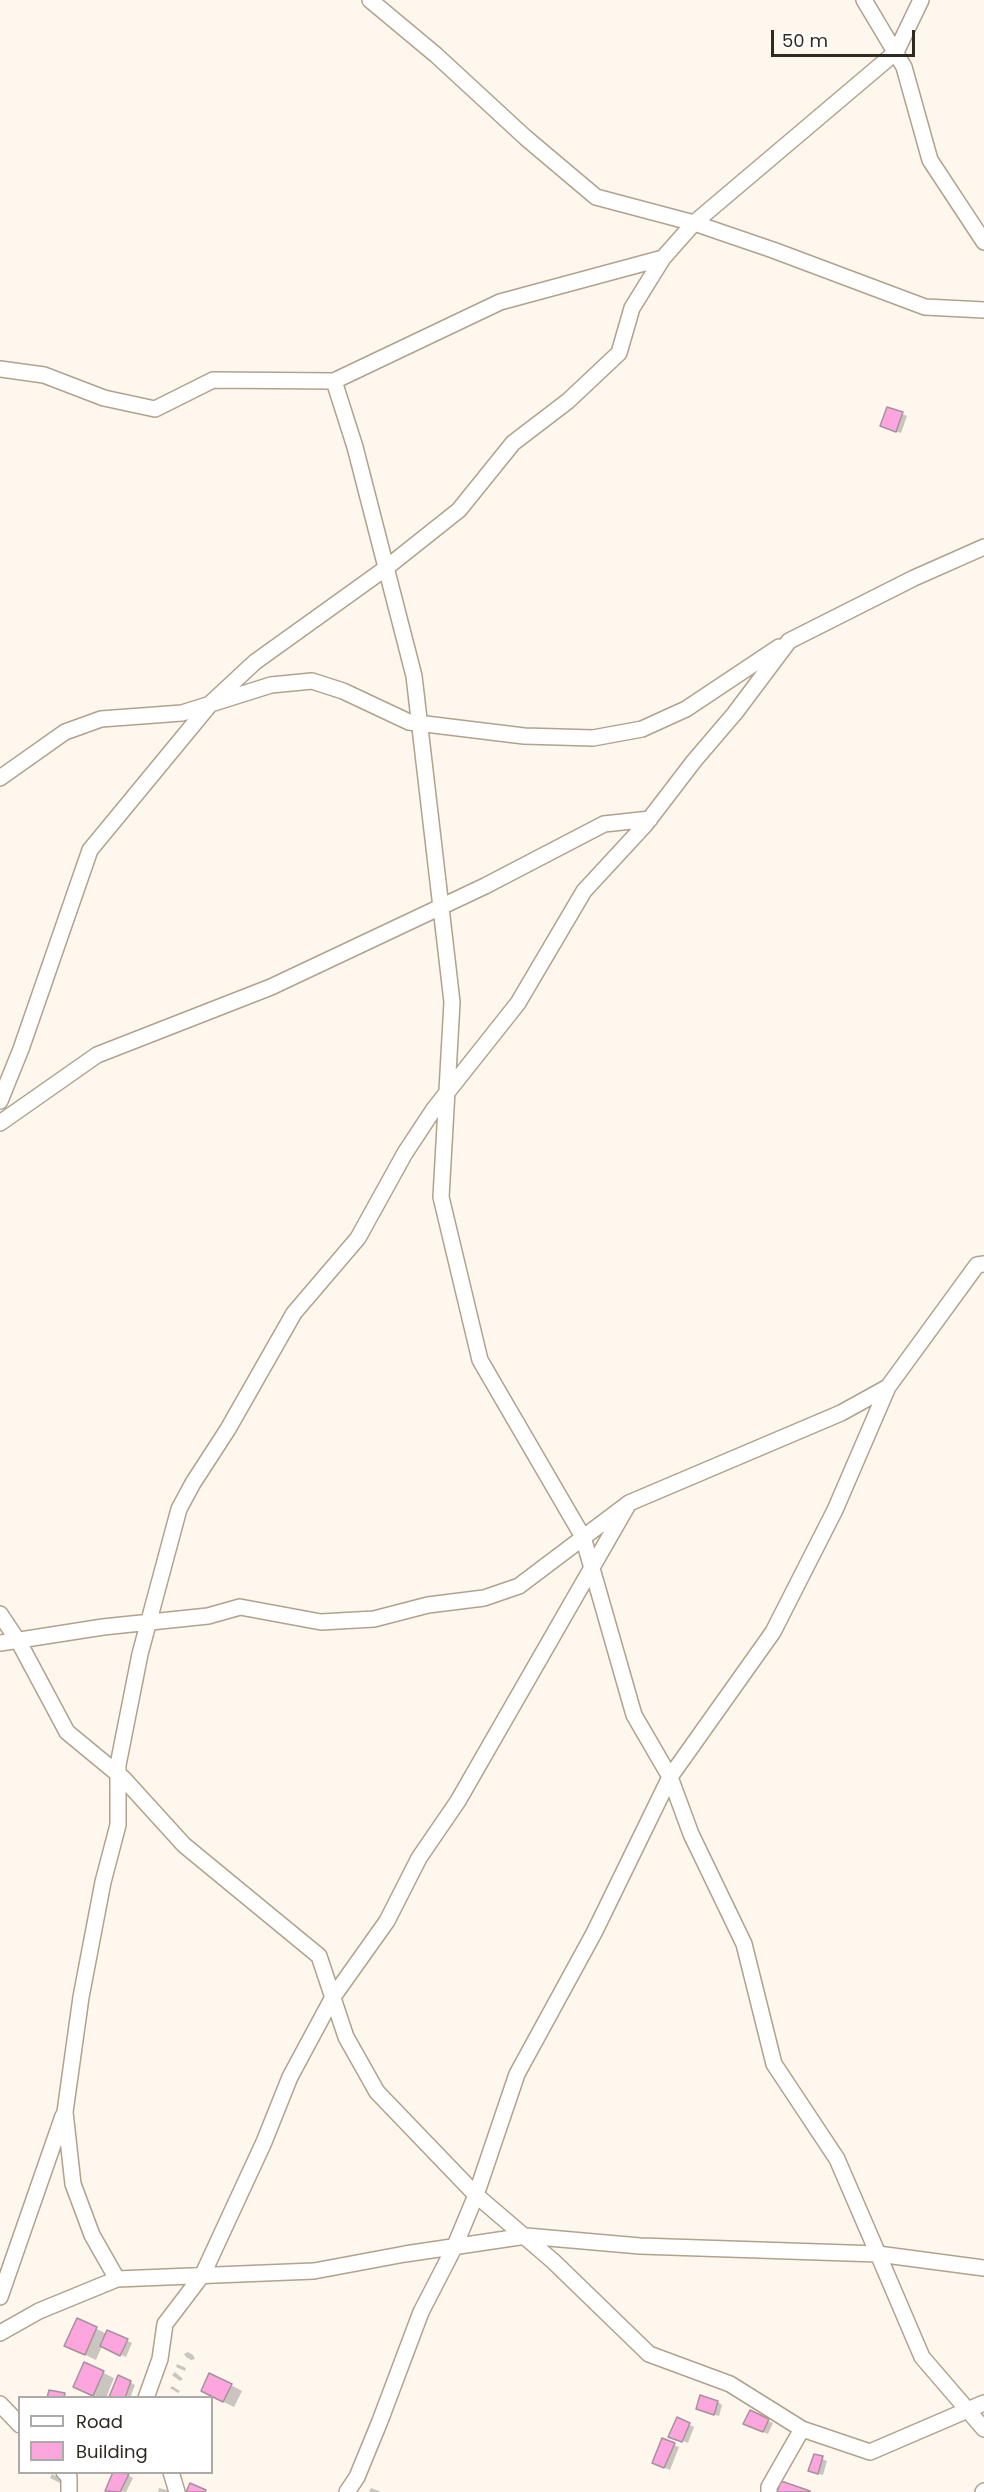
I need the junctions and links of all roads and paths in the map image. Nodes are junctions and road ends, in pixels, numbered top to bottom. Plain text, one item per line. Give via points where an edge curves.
1 (370, 0) edge
2 (864, 0) edge
3 (921, 0) edge
4 (896, 52) junction
5 (694, 224) junction
6 (984, 242) edge
7 (663, 258) junction
8 (984, 310) edge
9 (0, 369) edge
10 (334, 381) junction
11 (984, 548) edge
12 (386, 568) junction
13 (789, 640) junction
14 (212, 702) junction
15 (420, 724) junction
16 (0, 778) edge
17 (650, 819) junction
18 (440, 907) junction
19 (446, 1093) junction
20 (0, 1101) edge
21 (0, 1123) edge
22 (984, 1264) edge
23 (888, 1387) junction
24 (629, 1503) junction
25 (583, 1537) junction
26 (591, 1568) junction
27 (0, 1614) edge
28 (149, 1623) junction
29 (17, 1639) junction
30 (0, 1643) edge
31 (117, 1773) junction
32 (670, 1777) junction
33 (333, 1997) junction
34 (65, 2112) junction
35 (476, 2195) junction
36 (526, 2236) junction
37 (454, 2248) junction
38 (878, 2254) junction
39 (984, 2268) edge
40 (203, 2274) junction
41 (117, 2279) junction
42 (0, 2297) edge
43 (0, 2333) edge
44 (147, 2396) edge
45 (984, 2403) edge
46 (0, 2404) edge
47 (968, 2411) junction
48 (18, 2423) edge
49 (802, 2429) junction
50 (984, 2429) edge
51 (66, 2474) edge
52 (172, 2474) edge
53 (69, 2492) edge
54 (177, 2492) edge
55 (347, 2492) edge
56 (769, 2492) edge

1 - 5 street via 596,197
2 - 4 street
3 - 4 street
4 - 5 street
4 - 6 street via 904,67 930,160
5 - 7 street
5 - 8 street via 925,308
7 - 10 street via 500,302
7 - 12 street via 632,308 619,353 568,401 513,443 459,510
9 - 10 street via 44,375 104,398 155,409 213,380
10 - 12 street
11 - 13 street
12 - 14 street via 255,662
12 - 15 street via 414,676
13 - 15 street via 686,709 642,729 593,738 524,736
13 - 17 street
14 - 15 street via 271,685 312,681
14 - 16 street via 183,713 101,719 65,732
14 - 20 street via 90,850
15 - 18 street
17 - 18 street via 604,824
17 - 19 street via 584,891 519,1003
18 - 19 street via 452,1002
18 - 21 street via 271,987 97,1055
19 - 25 street via 441,1197 480,1360
19 - 28 street via 405,1153 358,1238 294,1314 193,1483 179,1509
22 - 23 street via 977,1265
23 - 24 street via 840,1413
23 - 32 street via 835,1510 773,1632
24 - 25 street
24 - 26 street
25 - 26 street
25 - 28 street via 519,1586 484,1598 428,1605 374,1619 321,1623 240,1607 208,1616
26 - 32 street via 634,1715
26 - 33 street via 459,1801 419,1858 387,1921
27 - 29 street
28 - 29 street
28 - 31 street
29 - 30 street
29 - 31 street via 67,1732
31 - 33 street via 184,1845 319,1956
31 - 34 street via 118,1825 83,1985
32 - 35 street via 594,1933 517,2073
32 - 38 street via 691,1834 744,1944 774,2064 837,2159
33 - 35 street via 346,2037 377,2092
33 - 40 street via 290,2077
34 - 41 street via 74,2184 92,2235
34 - 42 street
35 - 36 street
35 - 37 street
36 - 37 street
36 - 38 street via 640,2246
36 - 49 street via 649,2354 730,2384
37 - 40 street via 314,2271
37 - 55 street via 421,2312 369,2449
38 - 39 street
38 - 47 street via 922,2357
40 - 41 street
40 - 44 street via 165,2324 160,2359
41 - 43 street via 39,2311
45 - 47 street
46 - 48 street
47 - 49 street via 870,2452
47 - 50 street
49 - 56 street
51 - 53 street
52 - 54 street

